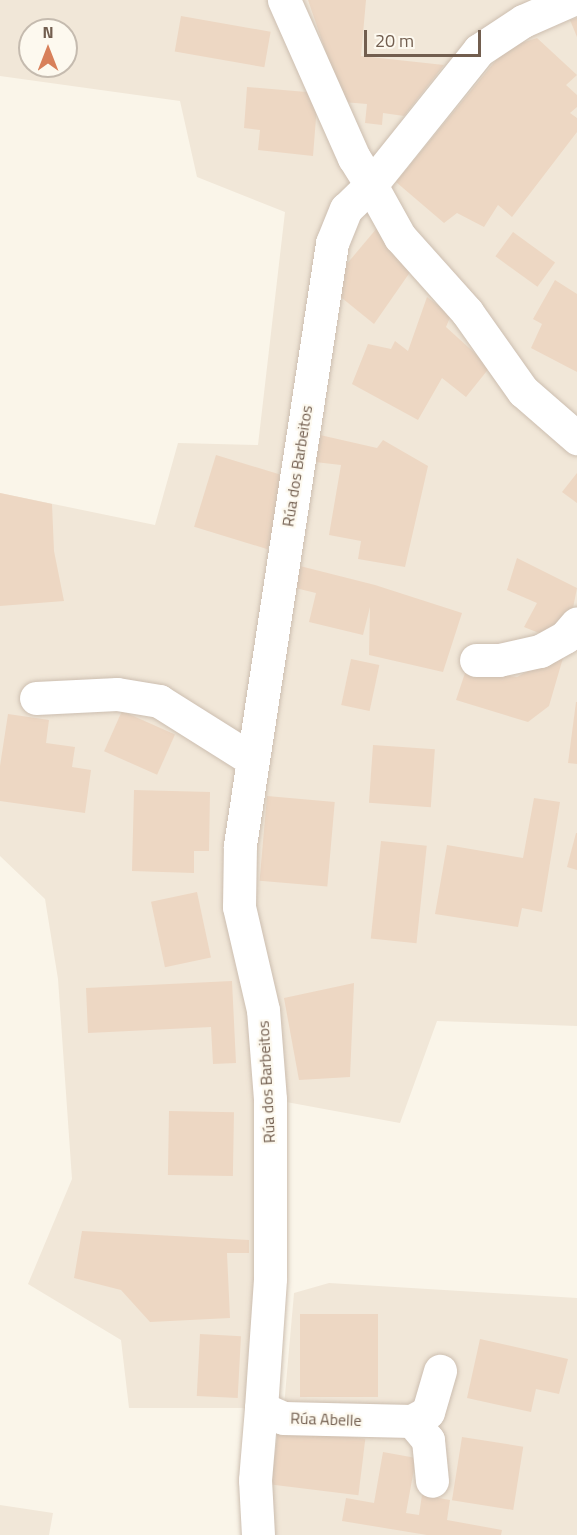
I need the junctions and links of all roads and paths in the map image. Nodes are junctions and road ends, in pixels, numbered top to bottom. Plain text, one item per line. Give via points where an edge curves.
1 (284, 0) edge
2 (571, 0) edge
3 (371, 185) junction
4 (577, 438) edge
5 (573, 632) edge
6 (476, 660) dead end
7 (36, 698) dead end
8 (250, 759) junction
9 (440, 1371) dead end
10 (261, 1408) junction
11 (412, 1421) junction
12 (432, 1481) dead end
13 (258, 1535) edge

1 - 3 street via 354,158
2 - 3 street, Rúa dos Barbeitos via 524,21 479,50
3 - 4 street via 400,237 467,312 524,391
3 - 8 street, Rúa dos Barbeitos via 346,209 332,243
5 - 6 street via 540,651 498,660
7 - 8 street via 117,694 159,701
8 - 10 street, Rúa dos Barbeitos via 240,845 239,907 262,1010 270,1099 270,1278
9 - 11 street via 428,1412
10 - 11 street, Rúa Abelle via 283,1418
10 - 13 street via 255,1480
11 - 12 street via 428,1440

